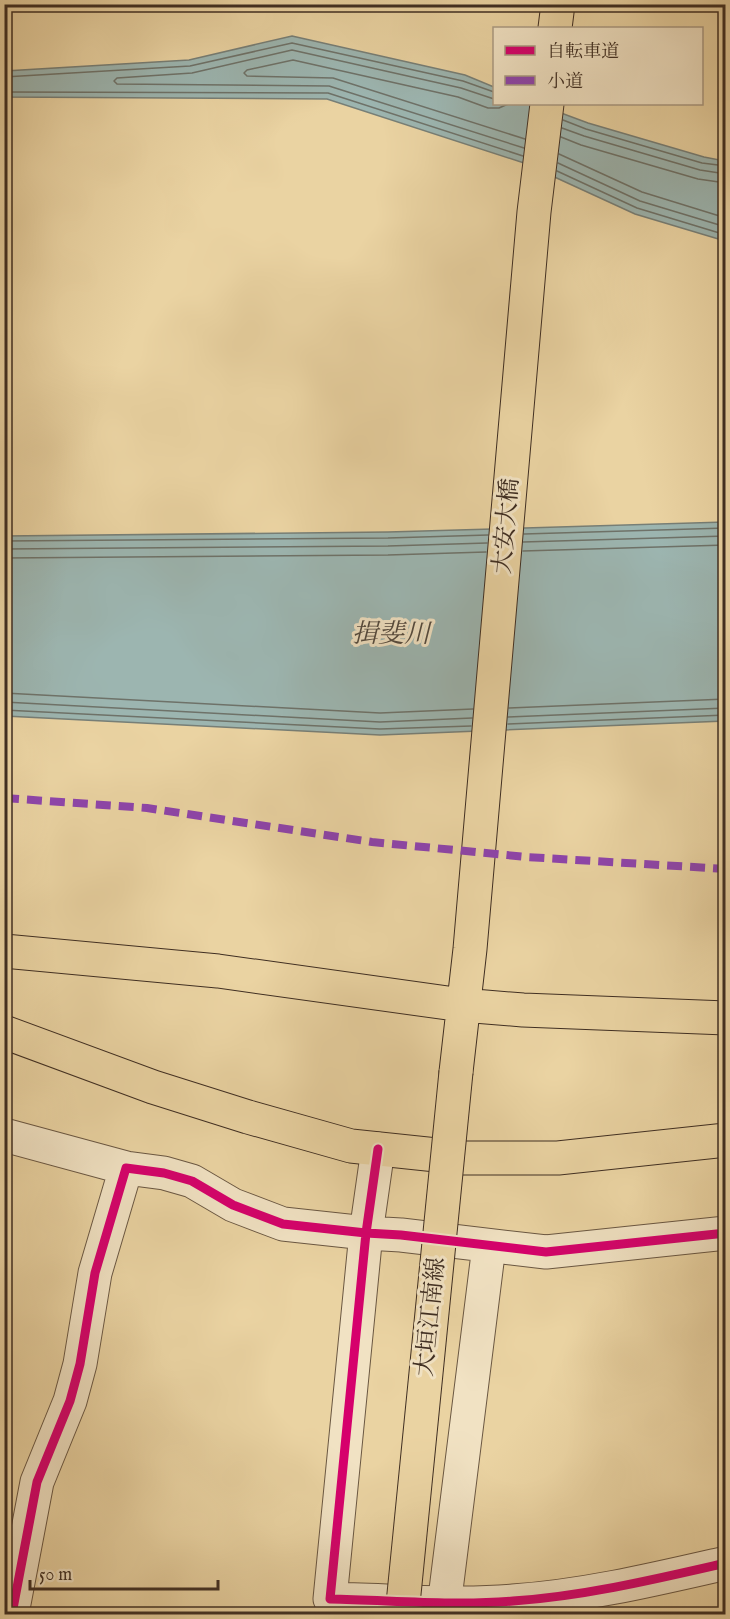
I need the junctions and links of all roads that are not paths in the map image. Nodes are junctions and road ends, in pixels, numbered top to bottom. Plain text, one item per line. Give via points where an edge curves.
1 (558, 4) edge
2 (555, 27) edge
3 (547, 105) edge
4 (470, 949) joint
5 (4, 951) edge
6 (462, 1005) junction
7 (726, 1018) edge
8 (4, 1032) edge
9 (4, 1135) edge
10 (726, 1140) edge
11 (378, 1149) junction
12 (126, 1168) junction
13 (366, 1233) junction
14 (726, 1233) edge
15 (489, 1246) junction
16 (726, 1563) edge
17 (10, 1602) edge
18 (329, 1607) edge
19 (444, 1608) edge
20 (402, 1614) edge

1 - 2 main road
3 - 4 main road, 大安大橋 via 534,212
4 - 6 main road, 大垣江南線
5 - 6 main road via 218,971
6 - 7 main road
6 - 20 main road, 大垣江南線, bridge
8 - 11 main road via 227,1111 351,1146
9 - 12 street
10 - 11 main road via 558,1158 465,1158
11 - 13 street
12 - 13 street via 192,1181 233,1204 283,1224
12 - 17 street via 95,1273 80,1364 38,1482
13 - 15 street
13 - 18 street
14 - 15 street via 546,1252
15 - 19 street
16 - 19 street via 550,1597
18 - 19 street

